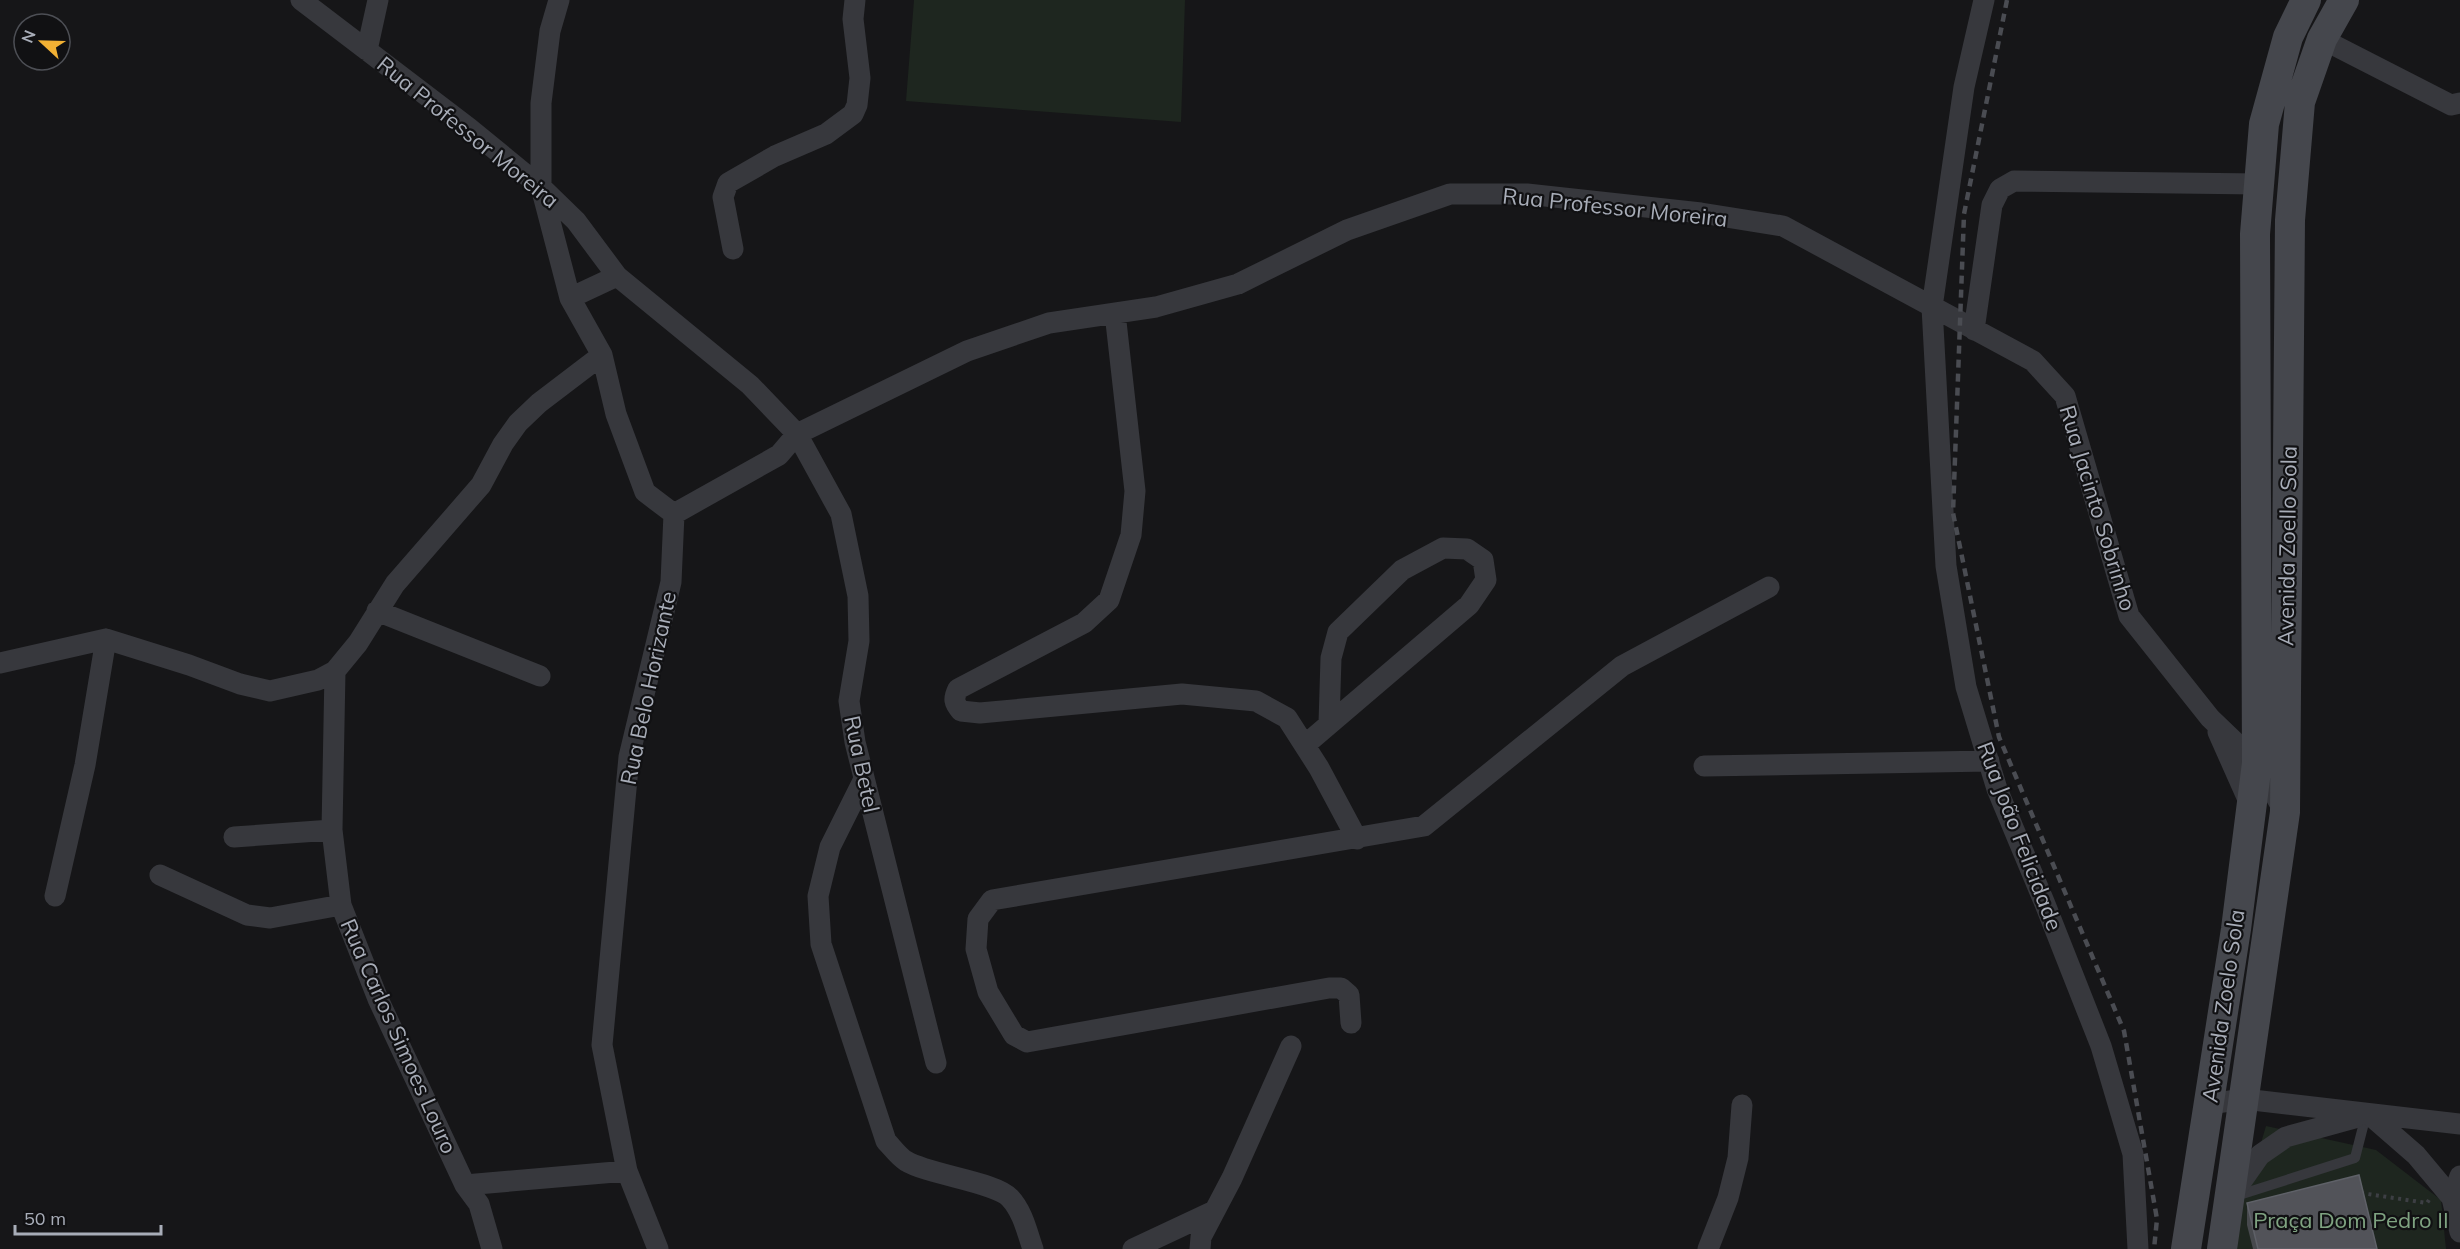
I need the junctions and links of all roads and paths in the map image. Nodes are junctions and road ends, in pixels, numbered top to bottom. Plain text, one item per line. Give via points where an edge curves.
1 (301, 0) edge
2 (378, 0) edge
3 (559, 0) edge
4 (855, 0) edge
5 (1984, 0) edge
6 (2306, 0) edge
7 (2344, 0) edge
8 (2322, 39) junction
9 (367, 50) junction
10 (2460, 103) edge
11 (2259, 184) junction
12 (541, 187) junction
13 (733, 249) dead end
14 (617, 276) junction
15 (570, 298) junction
16 (1932, 307) junction
17 (1115, 313) junction
18 (1974, 330) junction
19 (602, 355) junction
20 (797, 434) junction
21 (674, 514) junction
22 (1769, 587) dead end
23 (377, 611) junction
24 (106, 639) junction
25 (0, 663) edge
26 (335, 671) junction
27 (540, 676) dead end
28 (2210, 718) junction
29 (1329, 723) junction
30 (1305, 745) junction
31 (1989, 761) junction
32 (2257, 763) junction
33 (1704, 766) dead end
34 (864, 779) junction
35 (2250, 804) junction
36 (2284, 812) junction
37 (332, 830) junction
38 (234, 837) dead end
39 (1358, 839) junction
40 (160, 875) dead end
41 (55, 896) dead end
42 (341, 906) junction
43 (1351, 1023) dead end
44 (1291, 1046) dead end
45 (936, 1063) dead end
46 (2244, 1099) junction
47 (2209, 1104) junction
48 (1742, 1105) dead end
49 (2368, 1115) junction
50 (2460, 1124) edge
51 (627, 1171) junction
52 (2460, 1176) edge
53 (465, 1185) junction
54 (2230, 1197) junction
55 (2452, 1198) junction
56 (1214, 1211) junction
57 (2460, 1233) edge
58 (492, 1249) edge
59 (658, 1249) edge
60 (1033, 1249) edge
61 (1133, 1249) edge
62 (1200, 1249) edge
63 (1708, 1249) edge
64 (2138, 1249) edge
65 (2186, 1249) edge
66 (2222, 1249) edge

1 - 9 street, Rua Professor Moreira
2 - 9 street
3 - 12 street via 550,31 541,103
4 - 13 street via 853,19 860,78 856,110 826,134 775,156 728,183 723,197
5 - 16 street, Rua João Felicidade via 1964,87
6 - 11 main road, Avenida Zoello Sola via 2288,38 2264,124
7 - 8 main road, Avenida Zoello Sola
8 - 10 street via 2451,105
8 - 36 main road, Avenida Zoello Sola via 2300,102 2290,220
9 - 12 street, Rua Professor Moreira
11 - 18 street via 2014,181 2000,189 1992,205
11 - 32 main road, Avenida Zoello Sola via 2255,234
12 - 14 street, Rua Professor Moreira via 576,221
12 - 15 street
14 - 15 street
14 - 20 street, Rua Professor Moreira via 750,385
15 - 19 street
16 - 17 street, Rua Professor Moreira via 1783,226 1701,213 1516,194 1450,194 1347,230 1238,284 1156,308
16 - 18 street, Rua Jacinto Sobrinho
16 - 31 street, Rua João Felicidade via 1946,566 1966,687
17 - 20 street, Rua Professor Moreira via 1049,323 967,351
17 - 30 street via 1135,491 1131,535 1109,600 1084,623 958,689 955,704 961,711 980,713 1182,694 1256,700 1287,717
18 - 28 street, Rua Jacinto Sobrinho via 2033,361 2065,396 2129,616
19 - 21 street via 616,414 645,492
19 - 23 street via 518,423 481,485 395,584
20 - 21 street via 779,455
20 - 34 street, Rua Betel via 841,514 858,596 858,641 849,700
21 - 51 street, Rua Belo Horizante via 671,582 629,757 602,1045
22 - 39 street via 1622,666 1424,826
23 - 26 street
23 - 27 street
24 - 25 street
24 - 26 street via 270,691 318,680
24 - 41 street via 85,765
26 - 37 street, Rua Carlos Simoes Louro
28 - 32 street, Rua Jacinto Sobrinho
28 - 35 street, Rua Jacinto Sobrinho
29 - 29 street via 1469,604 1486,580 1483,560 1467,549 1443,548 1402,570 1338,632 1331,658
29 - 30 street
30 - 39 street
31 - 33 street
31 - 64 street, Rua João Felicidade via 2101,1046 2133,1154
32 - 35 main road, Avenida Zoelo Sola
32 - 36 street, Rua Jacinto Sobrinho
34 - 45 street, Rua Betel
34 - 60 street via 830,847 818,896 821,944 886,1141 905,1161 1009,1196 1021,1215
35 - 47 main road, Avenida Zoelo Sola via 2236,929
36 - 46 main road, Avenida Zoello Sola
37 - 38 street
37 - 42 street, Rua Carlos Simoes Louro
39 - 43 street via 992,900 978,920 976,949 988,992 1014,1035 1027,1042 1329,988 1341,988 1349,995
40 - 42 street via 261,918
42 - 53 street, Rua Carlos Simoes Louro via 378,999
44 - 56 street
46 - 47 street
46 - 49 street
46 - 54 main road, Avenida Zoelo Sola
47 - 65 main road, Avenida Zoelo Sola
48 - 63 street via 1738,1158 1728,1198
49 - 50 street
49 - 54 street via 2286,1137 2260,1155
49 - 54 lane via 2355,1158
49 - 55 street via 2416,1155
51 - 53 street
51 - 59 street, Rua Belo Horizante
52 - 55 street
53 - 58 street, Rua Carlos Simoes Louro via 479,1204
54 - 66 main road, Avenida Zoelo Sola
55 - 57 street
56 - 61 street
56 - 62 street via 1201,1237

